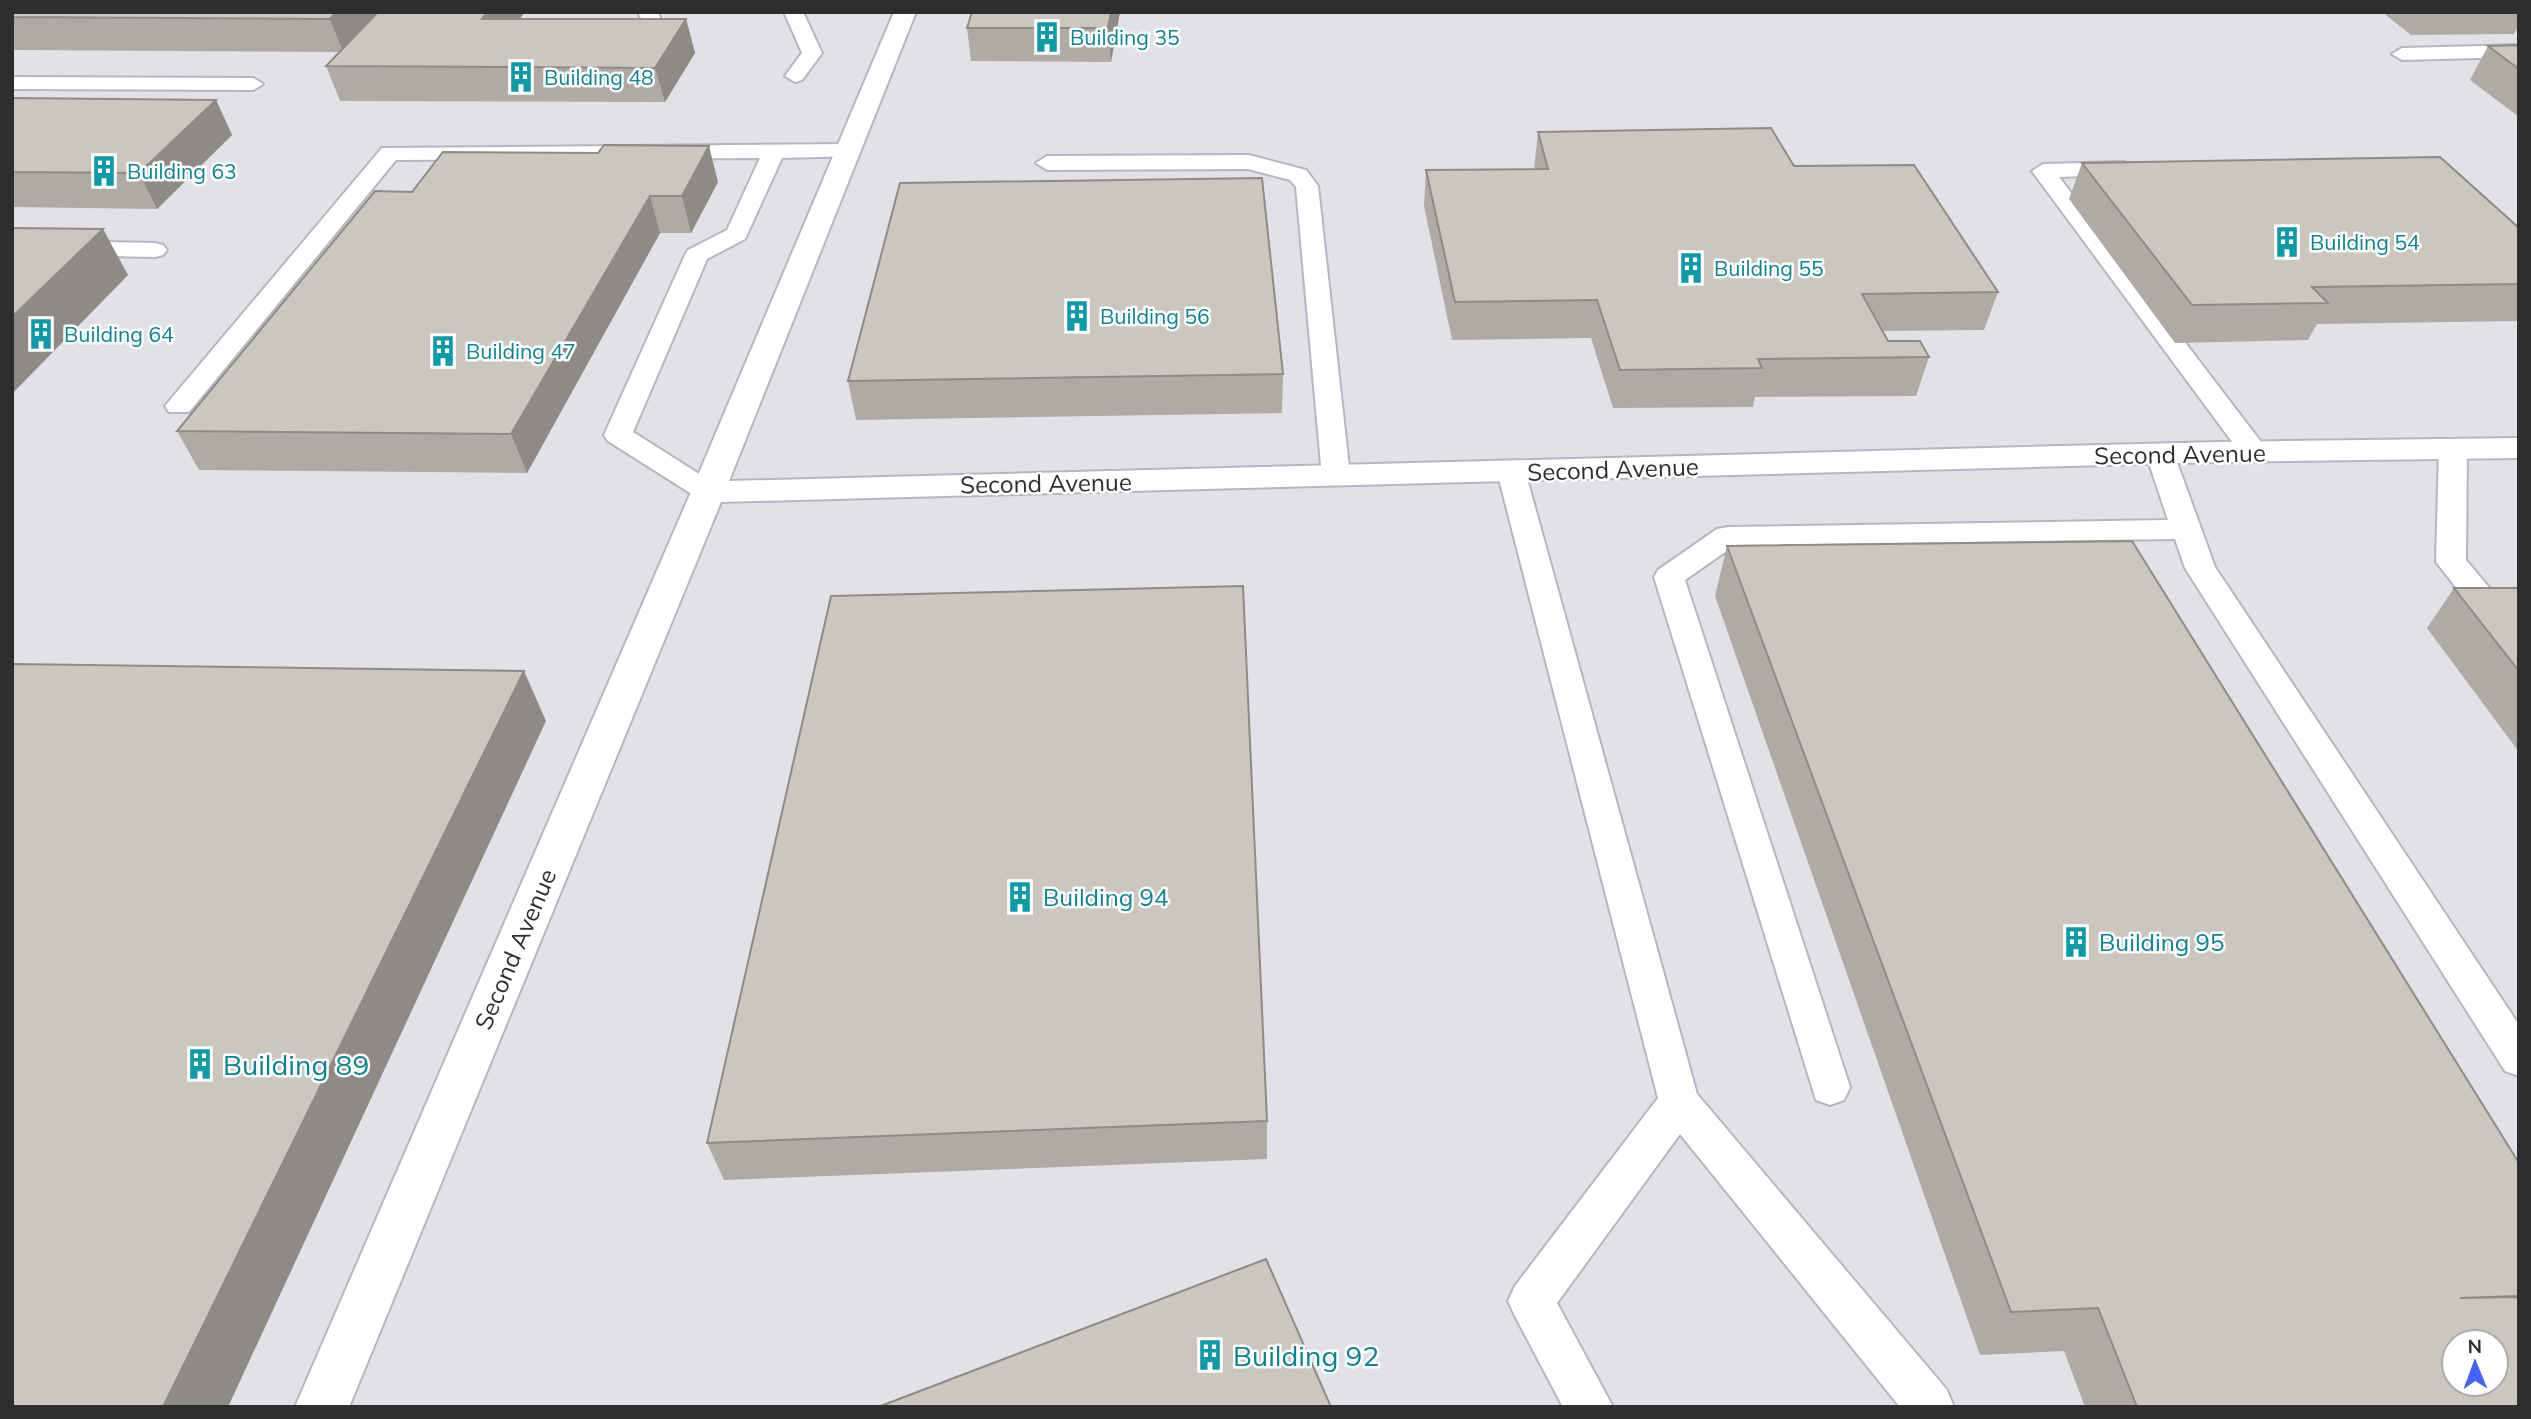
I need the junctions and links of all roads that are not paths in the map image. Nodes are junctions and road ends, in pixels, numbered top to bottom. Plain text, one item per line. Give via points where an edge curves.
1 (793, 12) edge
2 (905, 12) edge
3 (2519, 51) edge
4 (2402, 54) dead end
5 (795, 76) dead end
6 (12, 83) edge
7 (253, 84) dead end
8 (848, 151) junction
9 (774, 152) junction
10 (1047, 163) dead end
11 (2154, 169) edge
12 (12, 247) edge
13 (155, 250) dead end
14 (179, 406) dead end
15 (2519, 448) edge
16 (2453, 449) junction
17 (2254, 452) junction
18 (2160, 454) junction
19 (1511, 471) junction
20 (1336, 476) junction
21 (708, 492) junction
22 (2186, 529) junction
23 (2519, 645) edge
24 (2519, 1059) edge
25 (1830, 1087) dead end
26 (1679, 1102) junction
27 (322, 1407) edge
28 (1589, 1407) edge
29 (1930, 1407) edge

1 - 5 lane via 812,53
2 - 8 street, Second Avenue
3 - 4 lane
6 - 7 lane
8 - 9 lane
8 - 21 street, Second Avenue
9 - 14 lane via 390,153
9 - 21 lane via 737,234 697,256 618,435
10 - 20 lane via 1249,162 1298,175 1307,187
11 - 17 lane via 2043,171
12 - 13 lane
15 - 16 street, Second Avenue
16 - 17 street, Second Avenue
16 - 23 lane via 2451,562
17 - 18 street, Second Avenue
18 - 19 street, Second Avenue
18 - 22 lane
19 - 20 street, Second Avenue
19 - 26 lane
20 - 21 street, Second Avenue
21 - 27 street, Second Avenue
22 - 24 lane via 2200,568
22 - 25 lane via 1728,536 1669,578
26 - 28 lane via 1531,1301
26 - 29 lane

